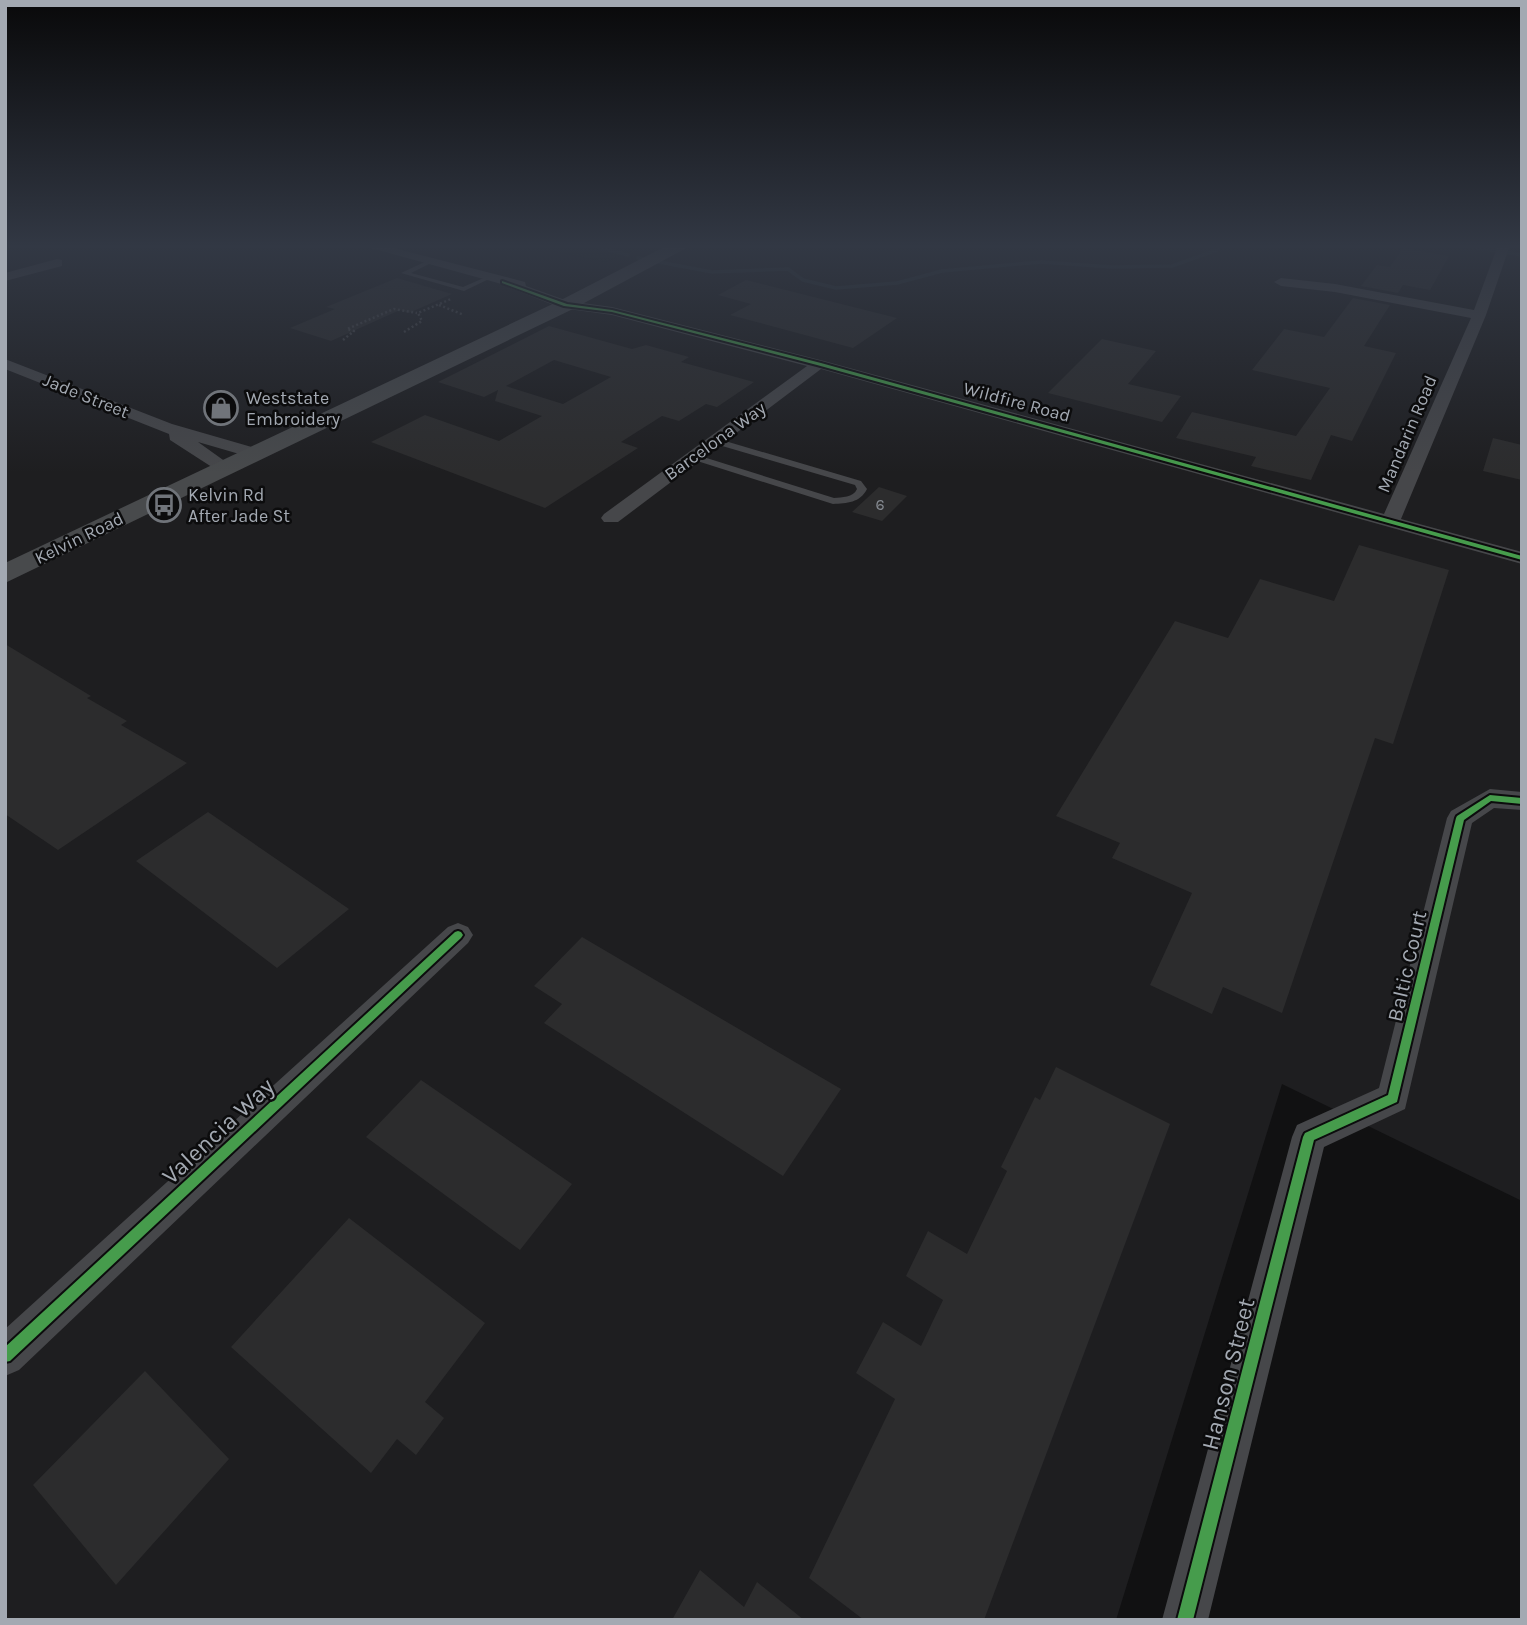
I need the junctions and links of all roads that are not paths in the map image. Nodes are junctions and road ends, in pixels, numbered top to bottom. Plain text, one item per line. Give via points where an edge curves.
1 (516, 321) edge
2 (655, 321) edge
3 (1476, 321) edge
4 (5, 364) edge
5 (819, 364) junction
6 (166, 428) junction
7 (715, 441) junction
8 (231, 456) junction
9 (694, 457) junction
10 (611, 519) dead end
11 (1390, 521) junction
12 (83, 536) junction
13 (16, 550) edge
14 (1522, 558) edge
15 (5, 574) edge
16 (1522, 801) edge
17 (458, 934) dead end
18 (1309, 1137) joint
19 (5, 1356) edge
20 (1185, 1620) edge

1 - 8 main road, Kelvin Road
2 - 5 street, Wildfire Road
3 - 11 street, Mandarin Road
4 - 6 street, Jade Street
5 - 7 street, Barcelona Way
5 - 11 street, Wildfire Road
6 - 8 street, Jade Street
6 - 8 street, Jade Street
7 - 9 street, Barcelona Way
7 - 9 lane via 858,483 862,489 848,500 833,501
8 - 12 main road, Kelvin Road
8 - 13 main road, Kelvin Road
9 - 10 street, Barcelona Way
11 - 14 street, Wildfire Road
12 - 13 main road via 62,534
12 - 15 main road, Kelvin Road
16 - 18 street, Baltic Court via 1490,798 1460,818 1393,1098
17 - 19 street, Valencia Way
18 - 20 street, Hanson Street

